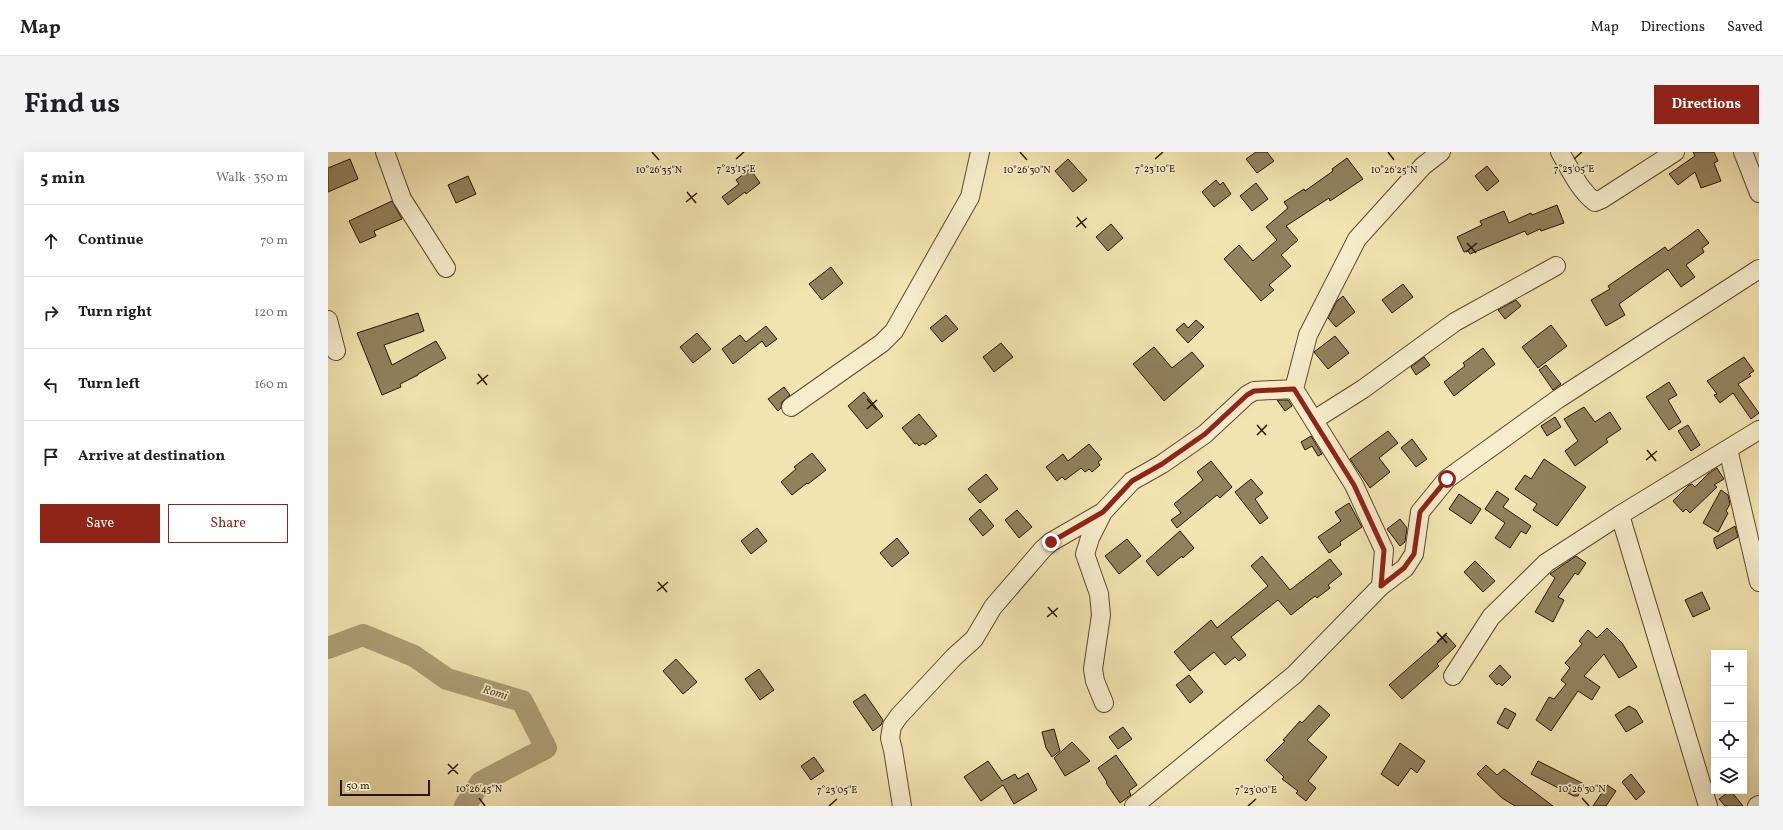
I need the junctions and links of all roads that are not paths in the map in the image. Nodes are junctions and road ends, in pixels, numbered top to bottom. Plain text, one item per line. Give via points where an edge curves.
1 (385, 152) edge
2 (980, 152) edge
3 (1441, 152) edge
4 (1560, 152) edge
5 (1675, 152) edge
6 (1743, 152) edge
7 (1759, 193) edge
8 (1556, 266) dead end
9 (446, 268) dead end
10 (1759, 269) edge
11 (328, 320) edge
12 (336, 351) dead end
13 (1294, 389) junction
14 (791, 407) dead end
15 (1314, 420) junction
16 (1759, 430) edge
17 (1728, 449) junction
18 (1103, 512) junction
19 (1620, 515) junction
20 (1759, 582) edge
21 (1381, 586) junction
22 (1453, 676) dead end
23 (1104, 703) dead end
24 (902, 806) edge
25 (1134, 806) edge
26 (1708, 806) edge

1 - 9 street via 402,199
2 - 14 street via 970,197 894,331 882,343
3 - 13 street via 1423,166 1357,239 1308,335
4 - 5 street via 1571,173 1595,202 1602,200
6 - 7 street
8 - 15 street via 1455,322 1363,389
10 - 21 street via 1558,398 1447,479 1420,512 1414,554 1404,568
11 - 12 street
13 - 15 street
13 - 18 street via 1254,391 1247,395 1205,434 1132,481
15 - 21 street via 1354,485 1384,550
16 - 17 street
17 - 19 street
17 - 20 street
18 - 23 street via 1085,554 1099,594 1101,615 1093,669
18 - 24 street via 1051,542 1043,550 993,607 974,639 954,656 892,726 890,738
19 - 22 street via 1546,563 1491,617
19 - 26 street
21 - 25 street via 1294,675

